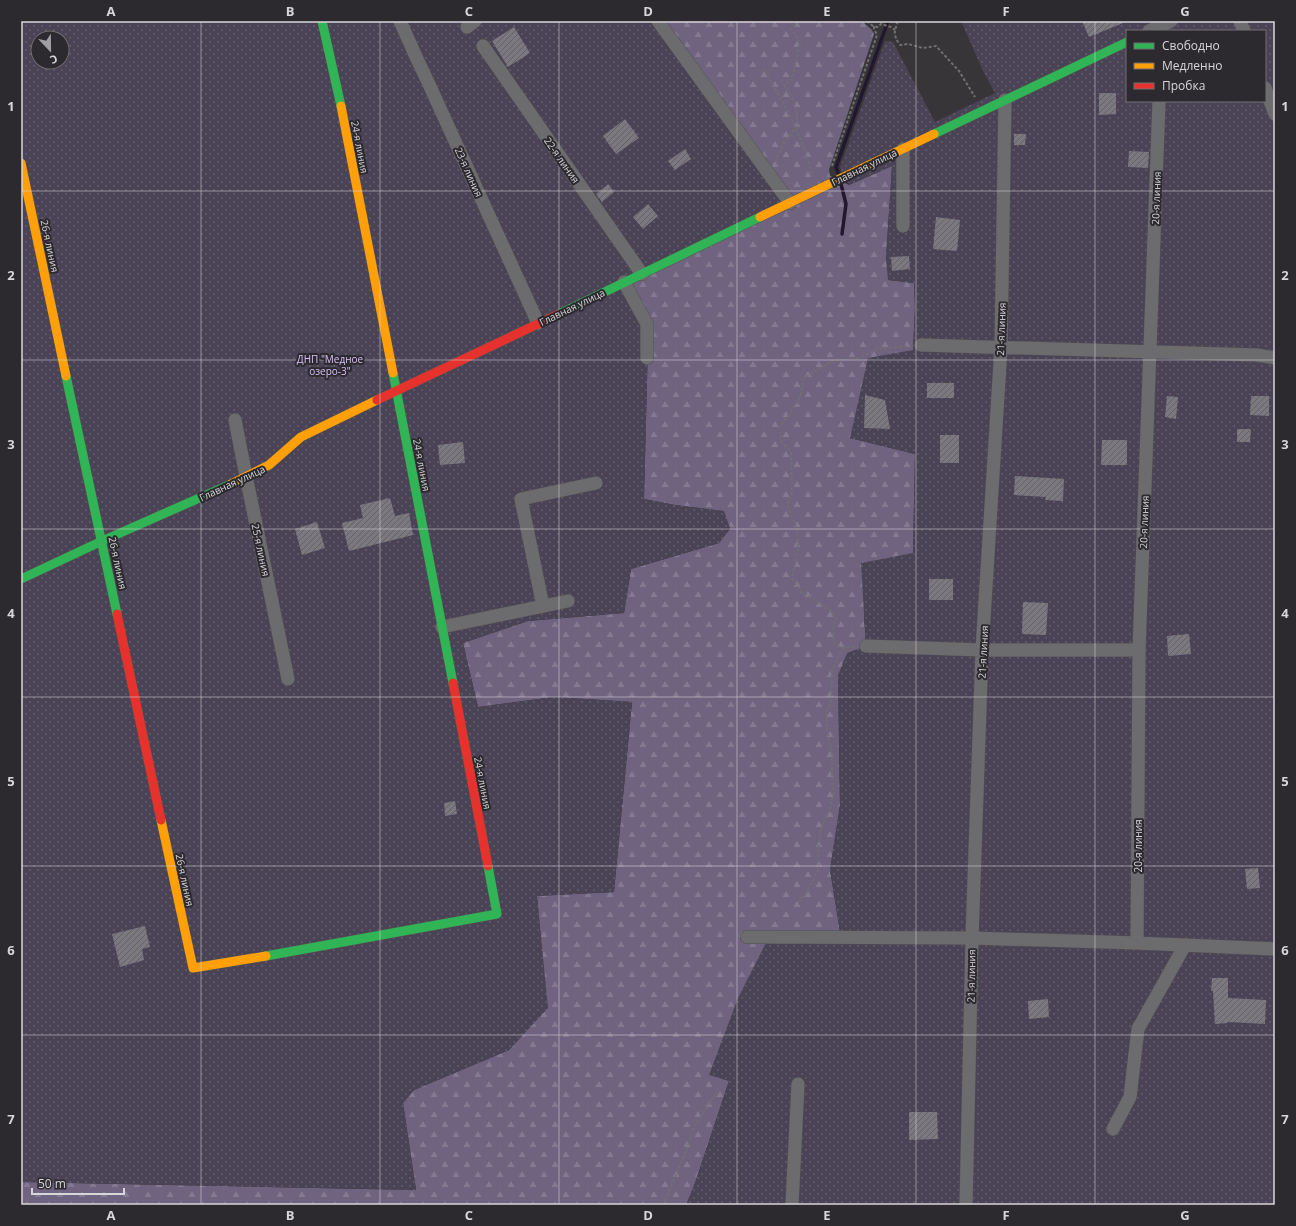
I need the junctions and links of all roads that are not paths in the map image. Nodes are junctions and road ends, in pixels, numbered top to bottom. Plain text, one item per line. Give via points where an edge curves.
1 (322, 21) edge
2 (400, 21) edge
3 (658, 21) edge
4 (1165, 26) edge
5 (1152, 30) edge
6 (1126, 42) edge
7 (483, 46) dead end
8 (1266, 91) edge
9 (1005, 100) junction
10 (1159, 102) edge
11 (1275, 114) edge
12 (903, 148) junction
13 (21, 163) edge
14 (790, 203) junction
15 (903, 226) dead end
16 (642, 274) junction
17 (624, 282) junction
18 (538, 323) junction
19 (921, 345) road end
20 (1001, 347) junction
21 (1150, 351) junction
22 (647, 358) dead end
23 (1275, 358) edge
24 (396, 391) junction
25 (235, 420) dead end
26 (246, 476) junction
27 (596, 483) dead end
28 (102, 541) junction
29 (21, 579) edge
30 (568, 601) dead end
31 (543, 606) junction
32 (442, 627) junction
33 (866, 646) road end
34 (982, 650) junction
35 (1139, 650) junction
36 (288, 679) dead end
37 (497, 914) joint
38 (747, 937) dead end
39 (972, 938) junction
40 (1137, 943) junction
41 (1186, 945) junction
42 (1275, 950) edge
43 (798, 1084) dead end
44 (1113, 1129) dead end
45 (792, 1205) edge
46 (966, 1205) edge

1 - 24 street, 24-я линия
2 - 18 street, 23-я линия
3 - 14 street
4 - 5 street
6 - 9 street, Главная улица
7 - 16 street, 22-я линия
8 - 11 street
9 - 12 street, Главная улица
9 - 20 street, 21-я линия
10 - 21 street, 20-я линия
12 - 14 street, Главная улица
12 - 15 street
13 - 28 street, 26-я линия
14 - 16 street, Главная улица
16 - 17 street, Главная улица
17 - 18 street, Главная улица
17 - 22 street via 648,324
18 - 24 street, Главная улица
19 - 20 street
20 - 21 street
20 - 34 street, 21-я линия
21 - 23 street
21 - 35 street, 20-я линия
24 - 26 street, Главная улица via 301,437 269,465
24 - 32 street, 24-я линия
25 - 26 street, 25-я линия
26 - 28 street, Главная улица
26 - 36 street, 25-я линия
27 - 31 street via 521,499
28 - 29 street, Главная улица
28 - 37 street, 26-я линия via 192,968
30 - 31 street
31 - 32 street
32 - 37 street, 24-я линия
33 - 34 street
34 - 35 street
34 - 39 street, 21-я линия
35 - 40 street, 20-я линия
38 - 39 street
39 - 40 street
39 - 46 street, 21-я линия
40 - 41 street
41 - 42 street
41 - 44 street via 1138,1029 1130,1097
43 - 45 street

